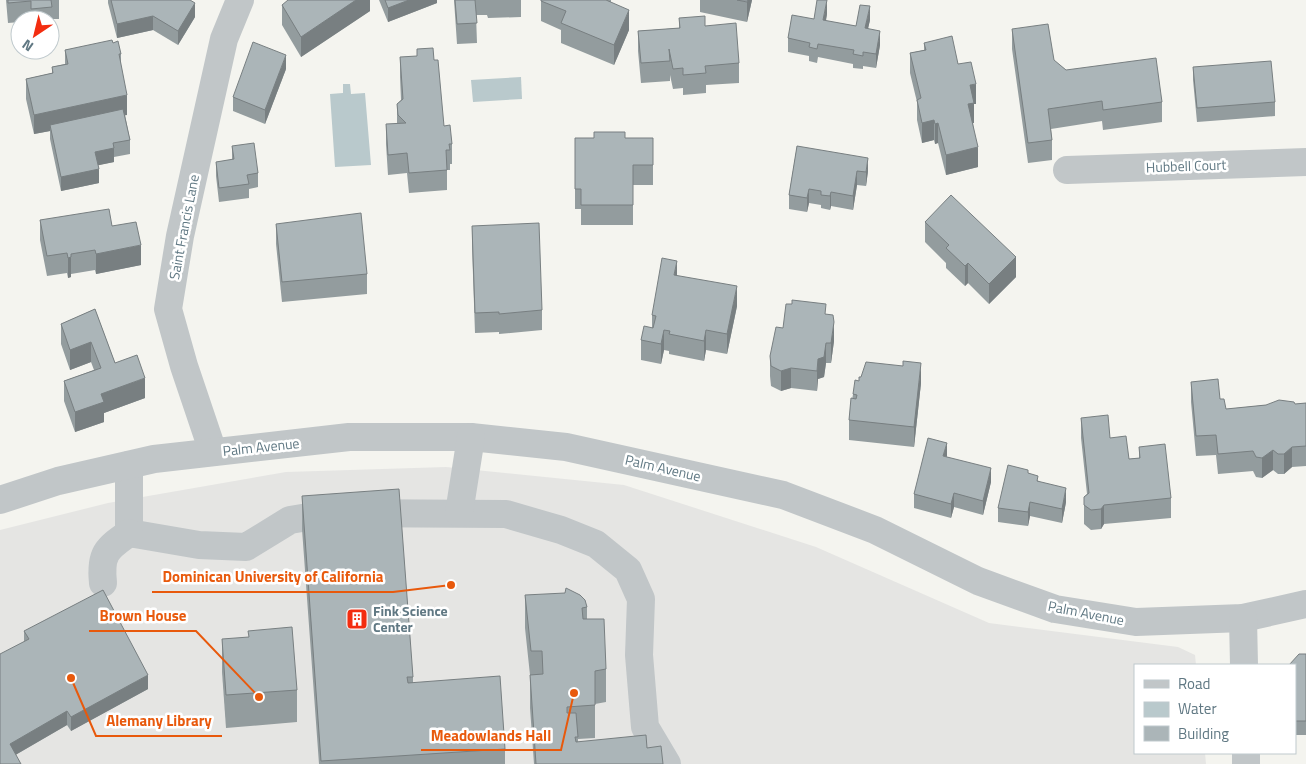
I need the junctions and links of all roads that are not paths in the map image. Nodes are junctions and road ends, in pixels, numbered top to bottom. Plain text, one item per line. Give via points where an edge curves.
1 (240, 0) edge
2 (1306, 162) edge
3 (1067, 170) dead end
4 (471, 437) junction
5 (213, 452) junction
6 (129, 465) junction
7 (0, 500) edge
8 (459, 513) junction
9 (129, 533) junction
10 (103, 583) dead end
11 (1306, 604) edge
12 (1244, 618) junction
13 (1244, 664) edge
14 (668, 764) edge

1 - 5 street, Saint Francis Lane via 224,39 180,236 168,309
2 - 3 street, Hubbell Court
4 - 5 street, Palm Avenue via 349,437
4 - 8 street
4 - 12 street, Palm Avenue via 566,447 783,495 875,530 978,581 1055,609 1136,622
5 - 6 street, Palm Avenue
6 - 7 street, Palm Avenue
6 - 9 street
8 - 9 street via 332,513 290,520 246,547 199,545
8 - 14 street via 506,514 561,530 596,544 628,570 641,599 640,655 645,727
9 - 10 street via 108,548 101,566
11 - 12 street, Palm Avenue
12 - 13 street

